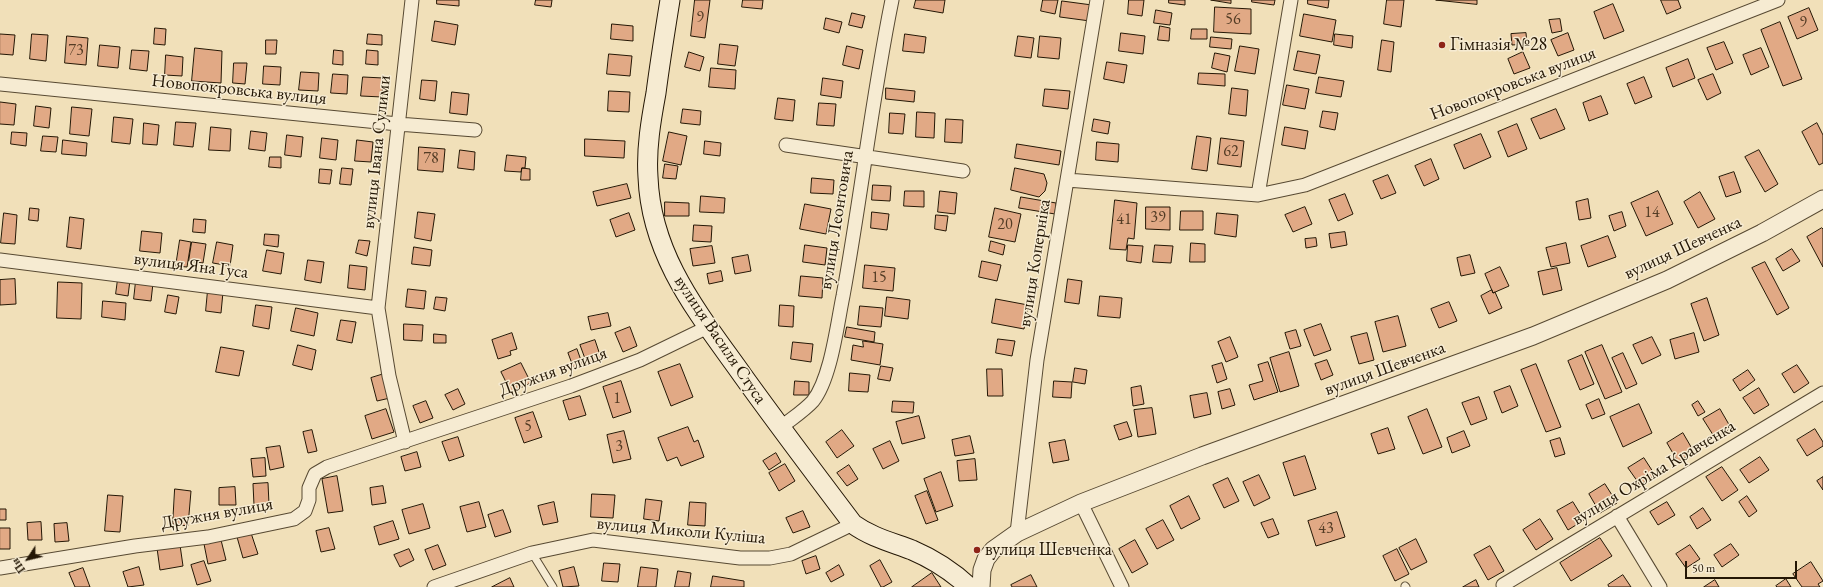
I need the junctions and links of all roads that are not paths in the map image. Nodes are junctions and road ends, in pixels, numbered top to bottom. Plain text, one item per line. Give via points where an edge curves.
1 (412, 0) edge
2 (670, 0) edge
3 (892, 0) edge
4 (1097, 0) edge
5 (1291, 0) edge
6 (1778, 0) edge
7 (0, 84) edge
8 (398, 124) junction
9 (475, 130) dead end
10 (786, 145) dead end
11 (865, 156) junction
12 (963, 171) dead end
13 (1067, 180) junction
14 (1258, 195) junction
15 (1823, 198) edge
16 (0, 260) edge
17 (378, 308) junction
18 (708, 327) junction
19 (1821, 398) edge
20 (780, 428) junction
21 (405, 442) junction
22 (1081, 503) junction
23 (1617, 516) junction
24 (853, 524) junction
25 (1017, 533) junction
26 (532, 553) junction
27 (0, 568) edge
28 (1503, 585) dead end
29 (434, 587) edge
30 (553, 587) edge
31 (969, 587) edge
32 (981, 587) edge
33 (1122, 587) edge
34 (1660, 587) edge

1 - 8 street, вулиця Івана Сулими
2 - 18 main road, вулиця Василя Стуса via 651,124 649,197 668,261
3 - 11 street, вулиця Леонтовича
4 - 13 street, вулиця Коперніка
5 - 14 street
6 - 14 street, Новопокровська вулиця via 1305,185
7 - 8 street, Новопокровська вулиця
8 - 9 street, Новопокровська вулиця
8 - 17 street, вулиця Івана Сулими
10 - 11 street
11 - 12 street
11 - 20 street, вулиця Леонтовича via 847,273 826,374 813,400
13 - 14 street, Новопокровська вулиця
13 - 25 street, вулиця Коперніка via 1037,360
15 - 22 street, вулиця Шевченка via 1762,233 1667,280 1533,336 1202,456
16 - 17 street, вулиця Яна Гуса
17 - 21 street via 389,376
18 - 20 main road, вулиця Василя Стуса
18 - 21 street, Дружня вулиця via 640,360 578,384
19 - 23 street, вулиця Охріма Кравченка
20 - 24 main road, вулиця Василя Стуса
21 - 27 street, Дружня вулиця via 327,467 315,474 309,488 309,500 305,511 294,519 208,537
22 - 25 street, вулиця Шевченка
22 - 33 street
23 - 28 street, вулиця Охріма Кравченка
23 - 34 street
24 - 26 street, вулиця Миколи Куліша via 791,554 770,558 740,558 593,540
24 - 31 main road, вулиця Василя Стуса via 866,533 930,559
25 - 32 street, вулиця Шевченка via 993,550 986,560 982,570
26 - 29 street, вулиця Миколи Куліша
26 - 30 lane

